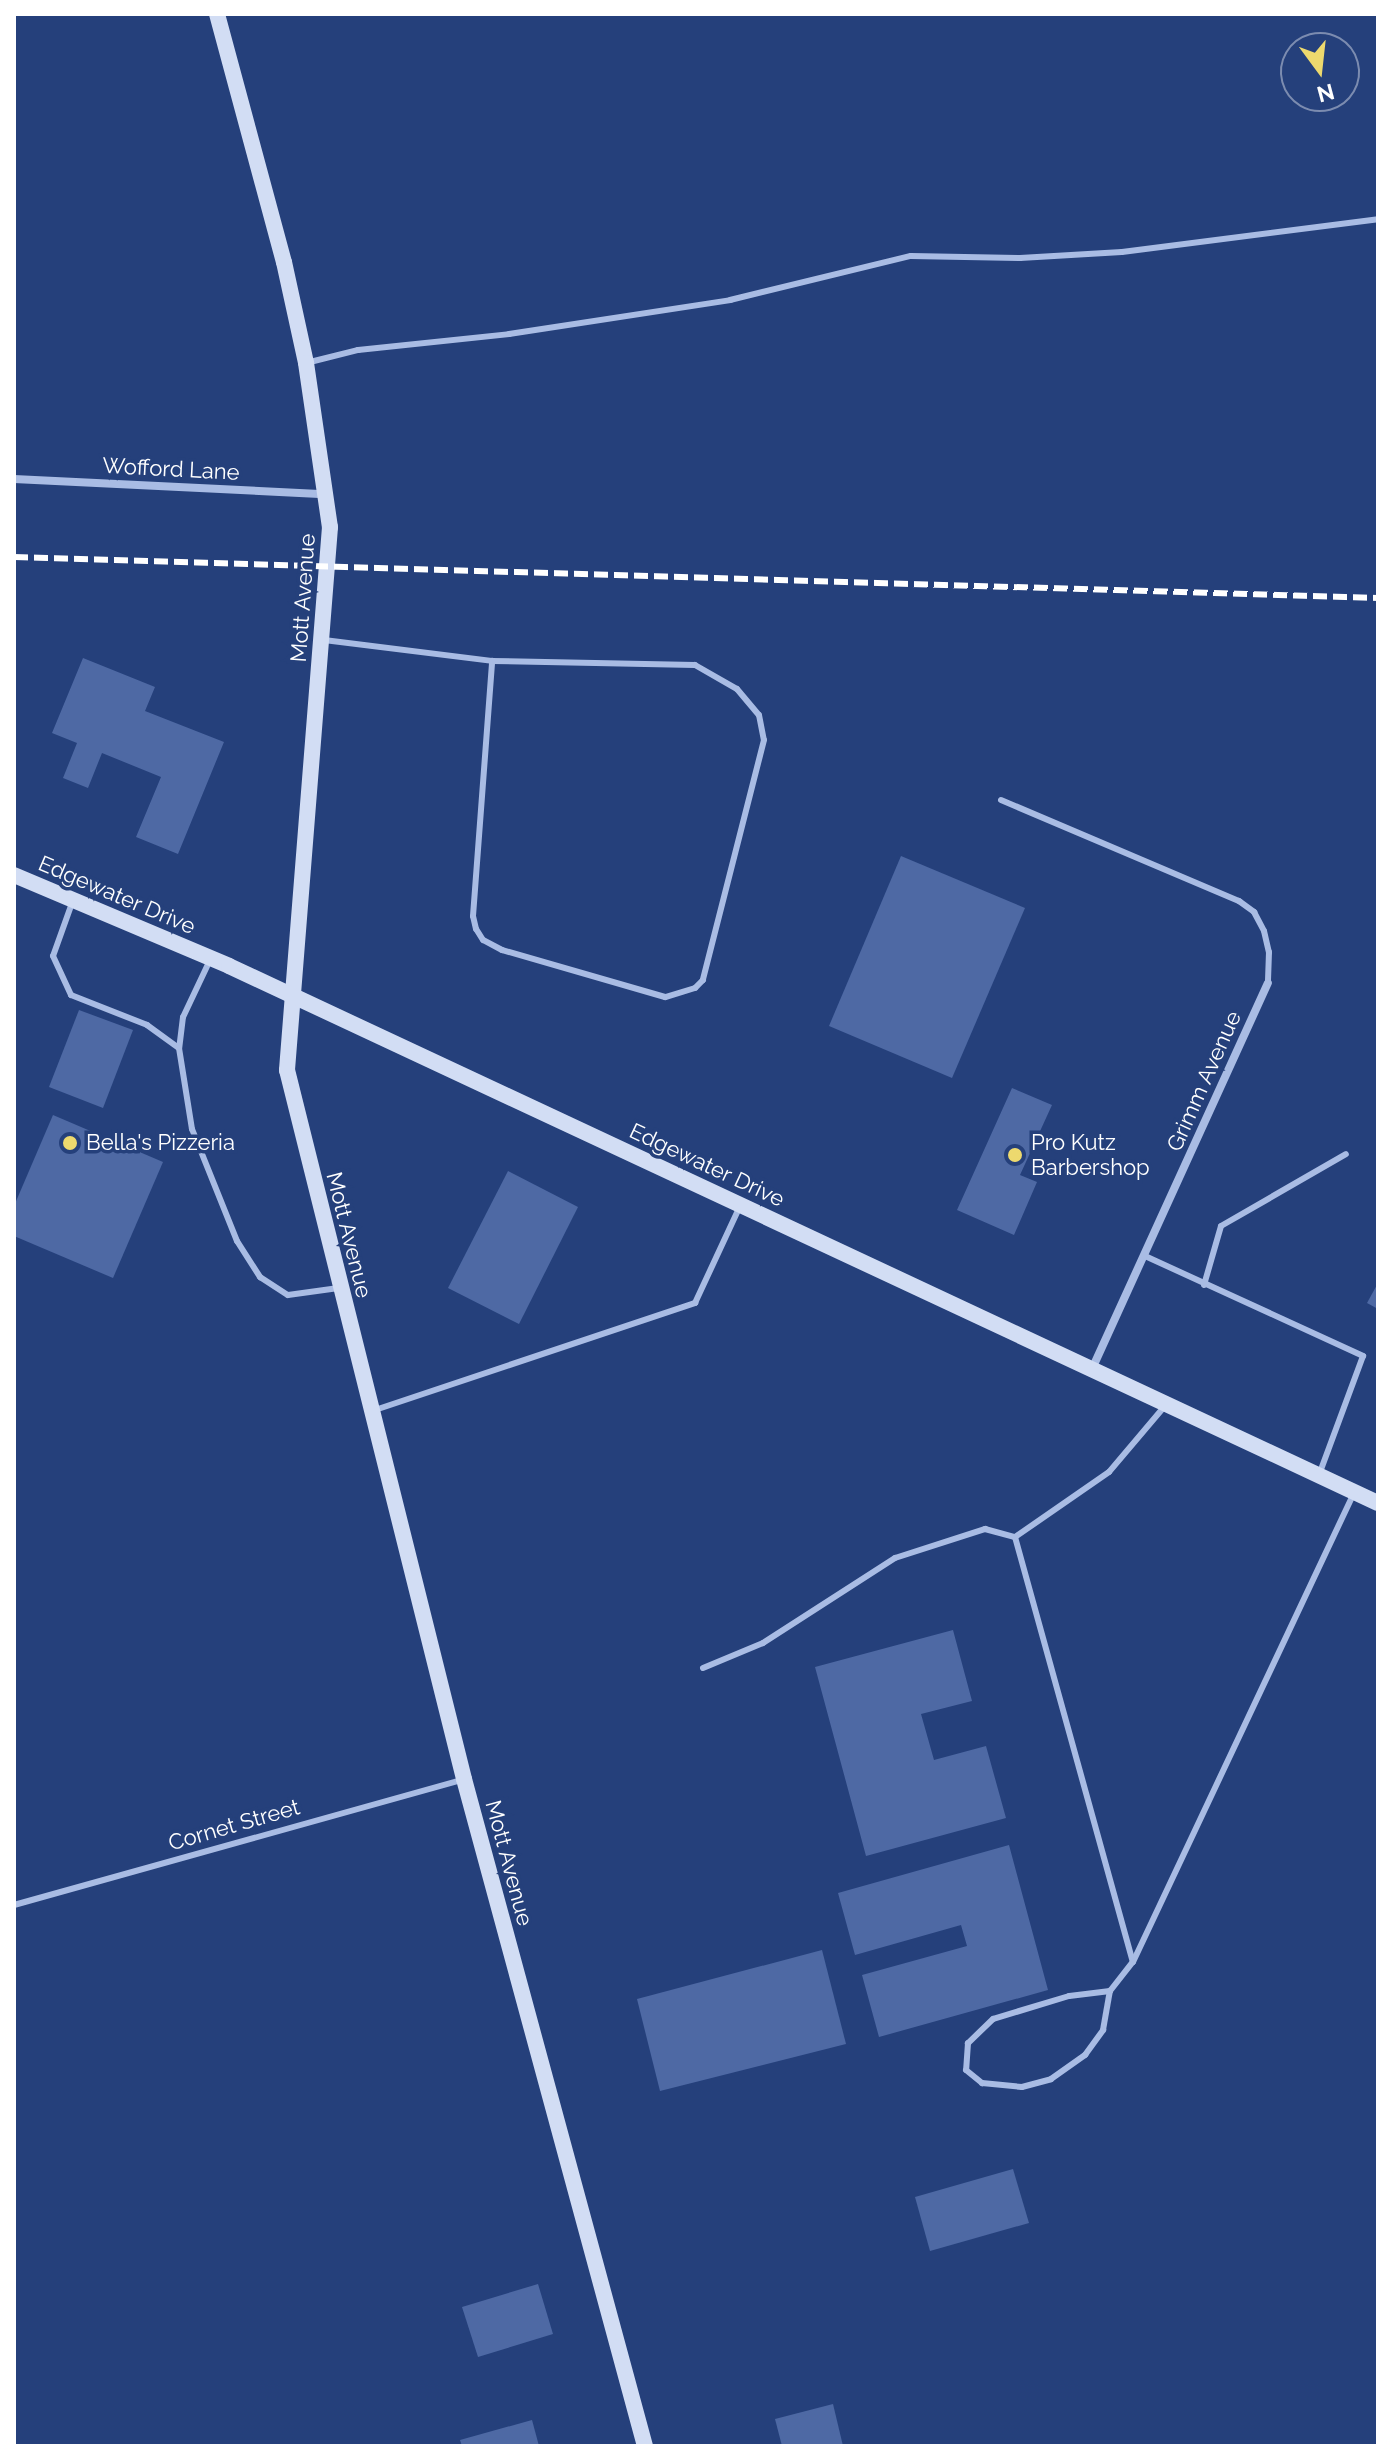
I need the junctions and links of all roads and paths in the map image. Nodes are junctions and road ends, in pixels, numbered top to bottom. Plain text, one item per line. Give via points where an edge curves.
1 (217, 14) edge
2 (1378, 219) edge
3 (306, 363) junction
4 (14, 479) edge
5 (327, 494) junction
6 (324, 640) junction
7 (492, 661) junction
8 (1001, 800) dead end
9 (14, 875) edge
10 (73, 900) junction
11 (210, 958) junction
12 (1268, 983) joint
13 (290, 994) junction
14 (179, 1048) junction
15 (1346, 1154) dead end
16 (741, 1205) junction
17 (1145, 1256) junction
18 (1204, 1285) junction
19 (339, 1288) junction
20 (1092, 1369) junction
21 (1166, 1404) junction
22 (370, 1411) junction
23 (1319, 1476) junction
24 (1354, 1492) junction
25 (1378, 1503) edge
26 (1015, 1537) junction
27 (703, 1668) dead end
28 (464, 1779) junction
29 (14, 1905) edge
30 (1133, 1962) junction
31 (1110, 1991) junction
32 (645, 2446) edge

1 - 3 street, Mott Avenue
2 - 3 lane via 1122,252 1020,258 911,256 730,300 509,334 358,350
3 - 5 street, Mott Avenue
4 - 5 street, Wofford Lane
5 - 6 street, Mott Avenue
6 - 7 lane
6 - 13 street, Mott Avenue
7 - 7 lane via 695,665 737,689 759,715 764,740 746,817 703,980 695,988 665,997 502,950 483,940 476,929
8 - 12 lane via 1239,901 1254,912 1264,931
9 - 10 street, Edgewater Drive
10 - 11 street, Edgewater Drive
10 - 14 lane via 53,956 71,995 147,1025
11 - 13 street, Edgewater Drive
11 - 14 lane via 183,1017
12 - 17 street, Grimm Avenue
13 - 16 street, Edgewater Drive
13 - 19 street, Mott Avenue via 287,1070
14 - 19 lane via 192,1129 237,1241 260,1277 288,1295
15 - 18 lane via 1221,1226
16 - 20 street, Edgewater Drive
16 - 22 lane via 695,1303
17 - 18 lane
17 - 20 street, Grimm Avenue
18 - 23 lane via 1363,1356
19 - 22 street, Mott Avenue
20 - 21 street, Edgewater Drive
21 - 23 street, Edgewater Drive
21 - 26 lane via 1109,1472
22 - 28 street, Mott Avenue
23 - 24 street, Edgewater Drive
24 - 25 street, Edgewater Drive
24 - 30 lane
26 - 27 lane via 985,1529 895,1558 763,1643
26 - 30 lane
28 - 29 lane, Cornet Street
28 - 32 street, Mott Avenue
30 - 31 lane
31 - 31 lane via 1103,2030 1085,2055 1051,2079 1022,2087 982,2083 966,2070 968,2043 993,2019 1069,1996

